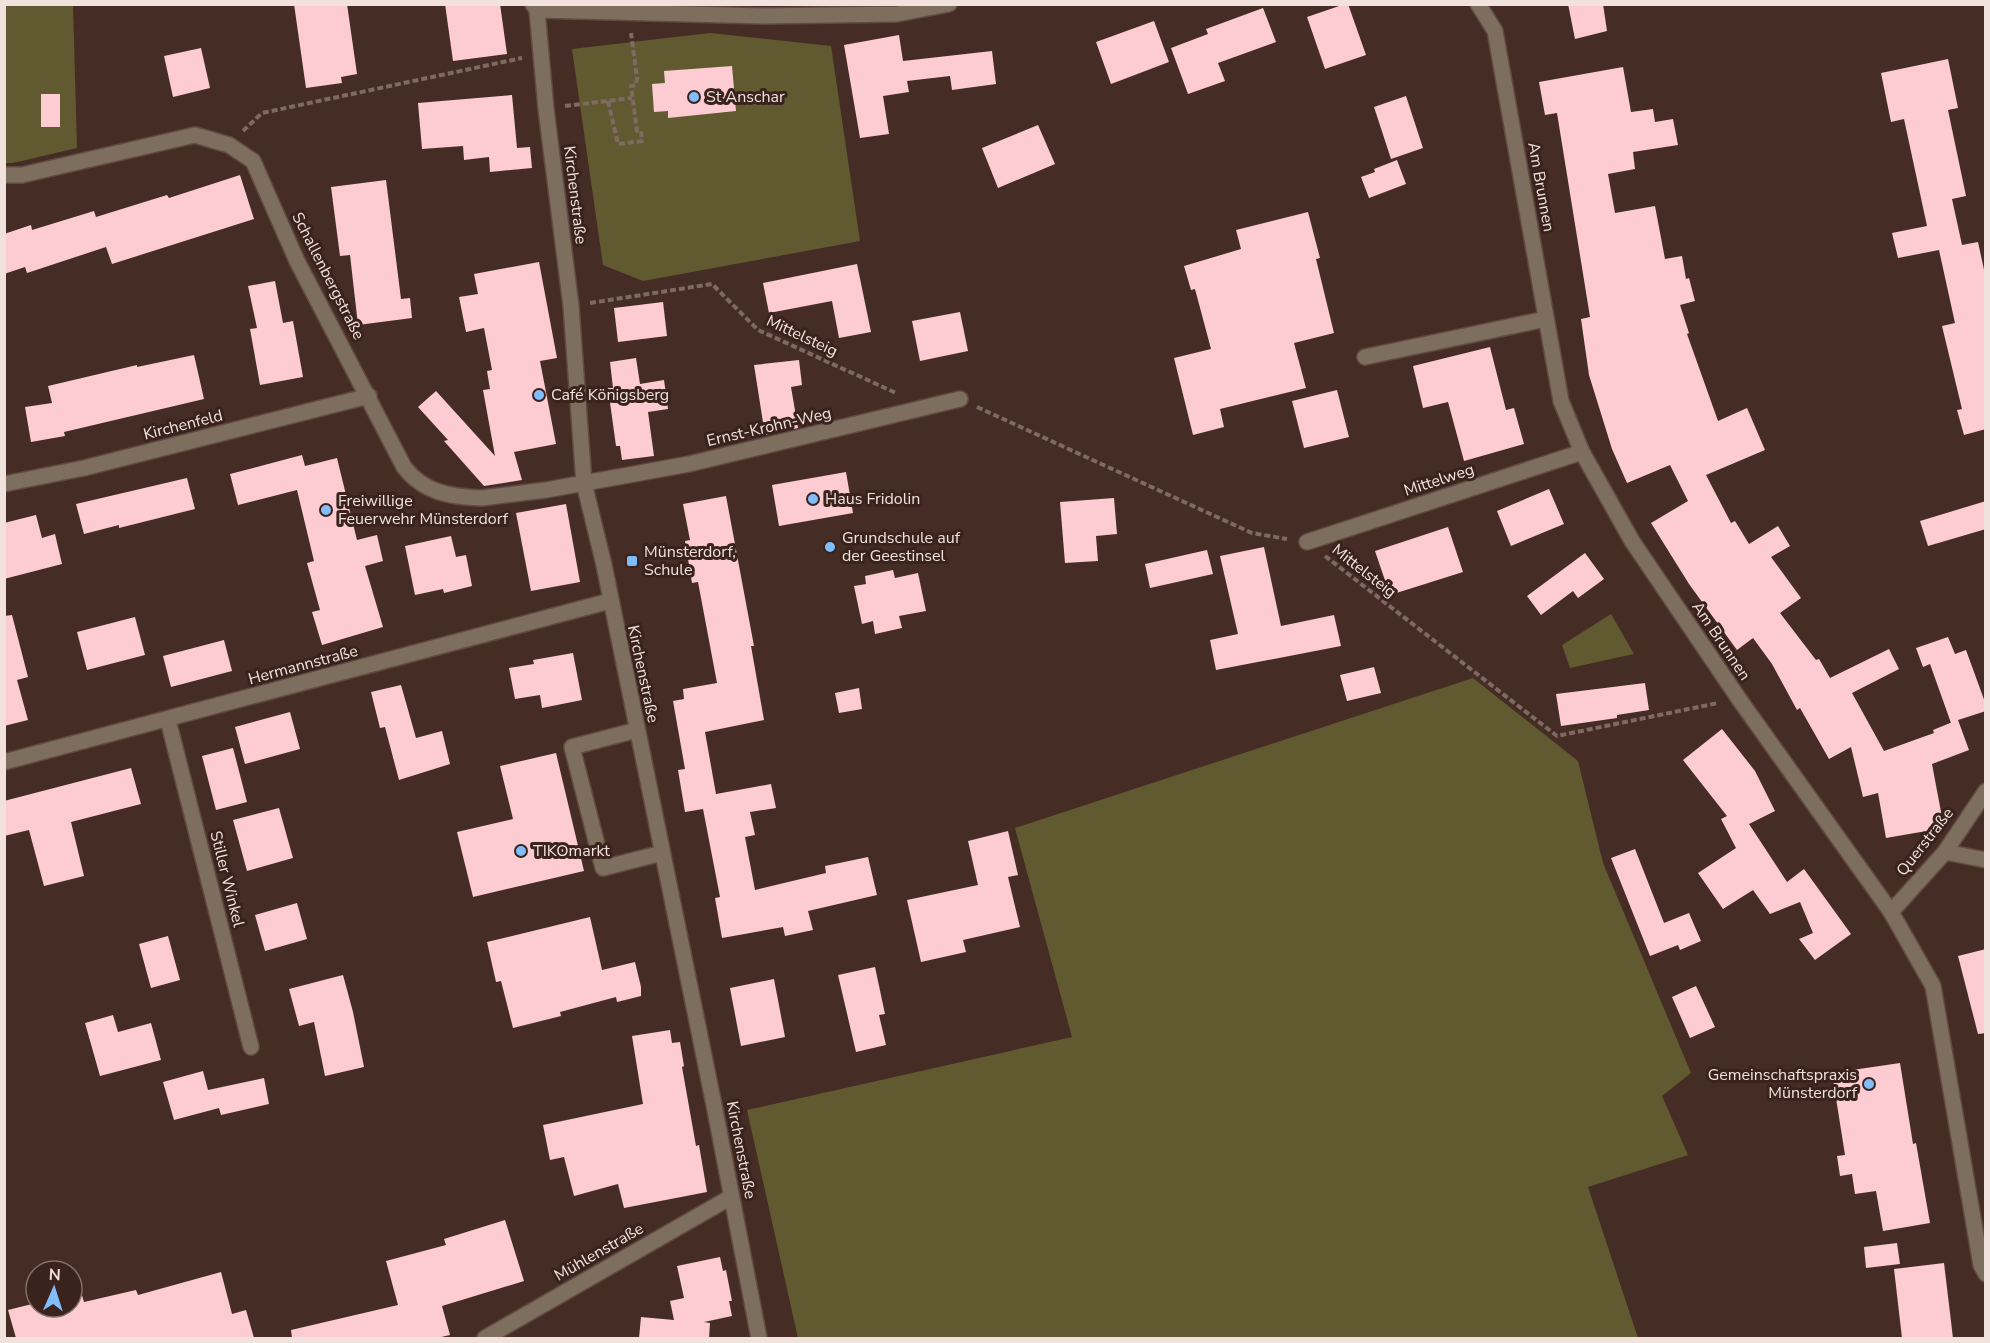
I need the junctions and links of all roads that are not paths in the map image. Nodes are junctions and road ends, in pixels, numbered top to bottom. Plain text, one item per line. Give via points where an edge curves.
1 (949, 4) edge
2 (1478, 4) edge
3 (535, 7) edge
4 (4, 175) edge
5 (1546, 319) junction
6 (1365, 357) dead end
7 (369, 396) junction
8 (960, 399) road end
9 (1582, 452) junction
10 (584, 483) junction
11 (4, 484) edge
12 (1307, 542) road end
13 (610, 602) junction
14 (168, 720) junction
15 (637, 730) junction
16 (4, 762) edge
17 (1986, 792) edge
18 (1945, 852) junction
19 (662, 853) junction
20 (1986, 860) edge
21 (1891, 912) junction
22 (251, 1047) dead end
23 (731, 1197) junction
24 (1986, 1274) edge
25 (485, 1338) edge
26 (759, 1338) edge

1 - 3 street via 897,14 763,16
2 - 5 street, Am Brunnen via 1495,31
3 - 10 street, Kirchenstraße via 572,306
4 - 7 street, Schallenbergstraße via 195,135 229,145 253,161 297,261
5 - 6 street
5 - 9 street, Am Brunnen via 1561,401
7 - 10 street, Schallenbergstraße via 404,467 424,486 465,498 482,498
7 - 11 street, Kirchenfeld via 84,468
8 - 10 street, Ernst-Krohn-Weg via 700,461
9 - 12 street, Mittelweg
9 - 21 street, Am Brunnen via 1632,541
10 - 13 street, Kirchenstraße
13 - 14 street, Hermannstraße
13 - 15 street, Kirchenstraße
14 - 16 street, Hermannstraße
14 - 22 street, Stiller Winkel
15 - 19 street, Kirchenstraße
15 - 19 street via 572,747 603,868
17 - 18 street, Querstraße
18 - 20 street
18 - 21 street, Querstraße
19 - 23 street, Kirchenstraße
21 - 24 street, Am Brunnen via 1934,986 1981,1265
23 - 25 street, Mühlenstraße
23 - 26 street, Kirchenstraße

